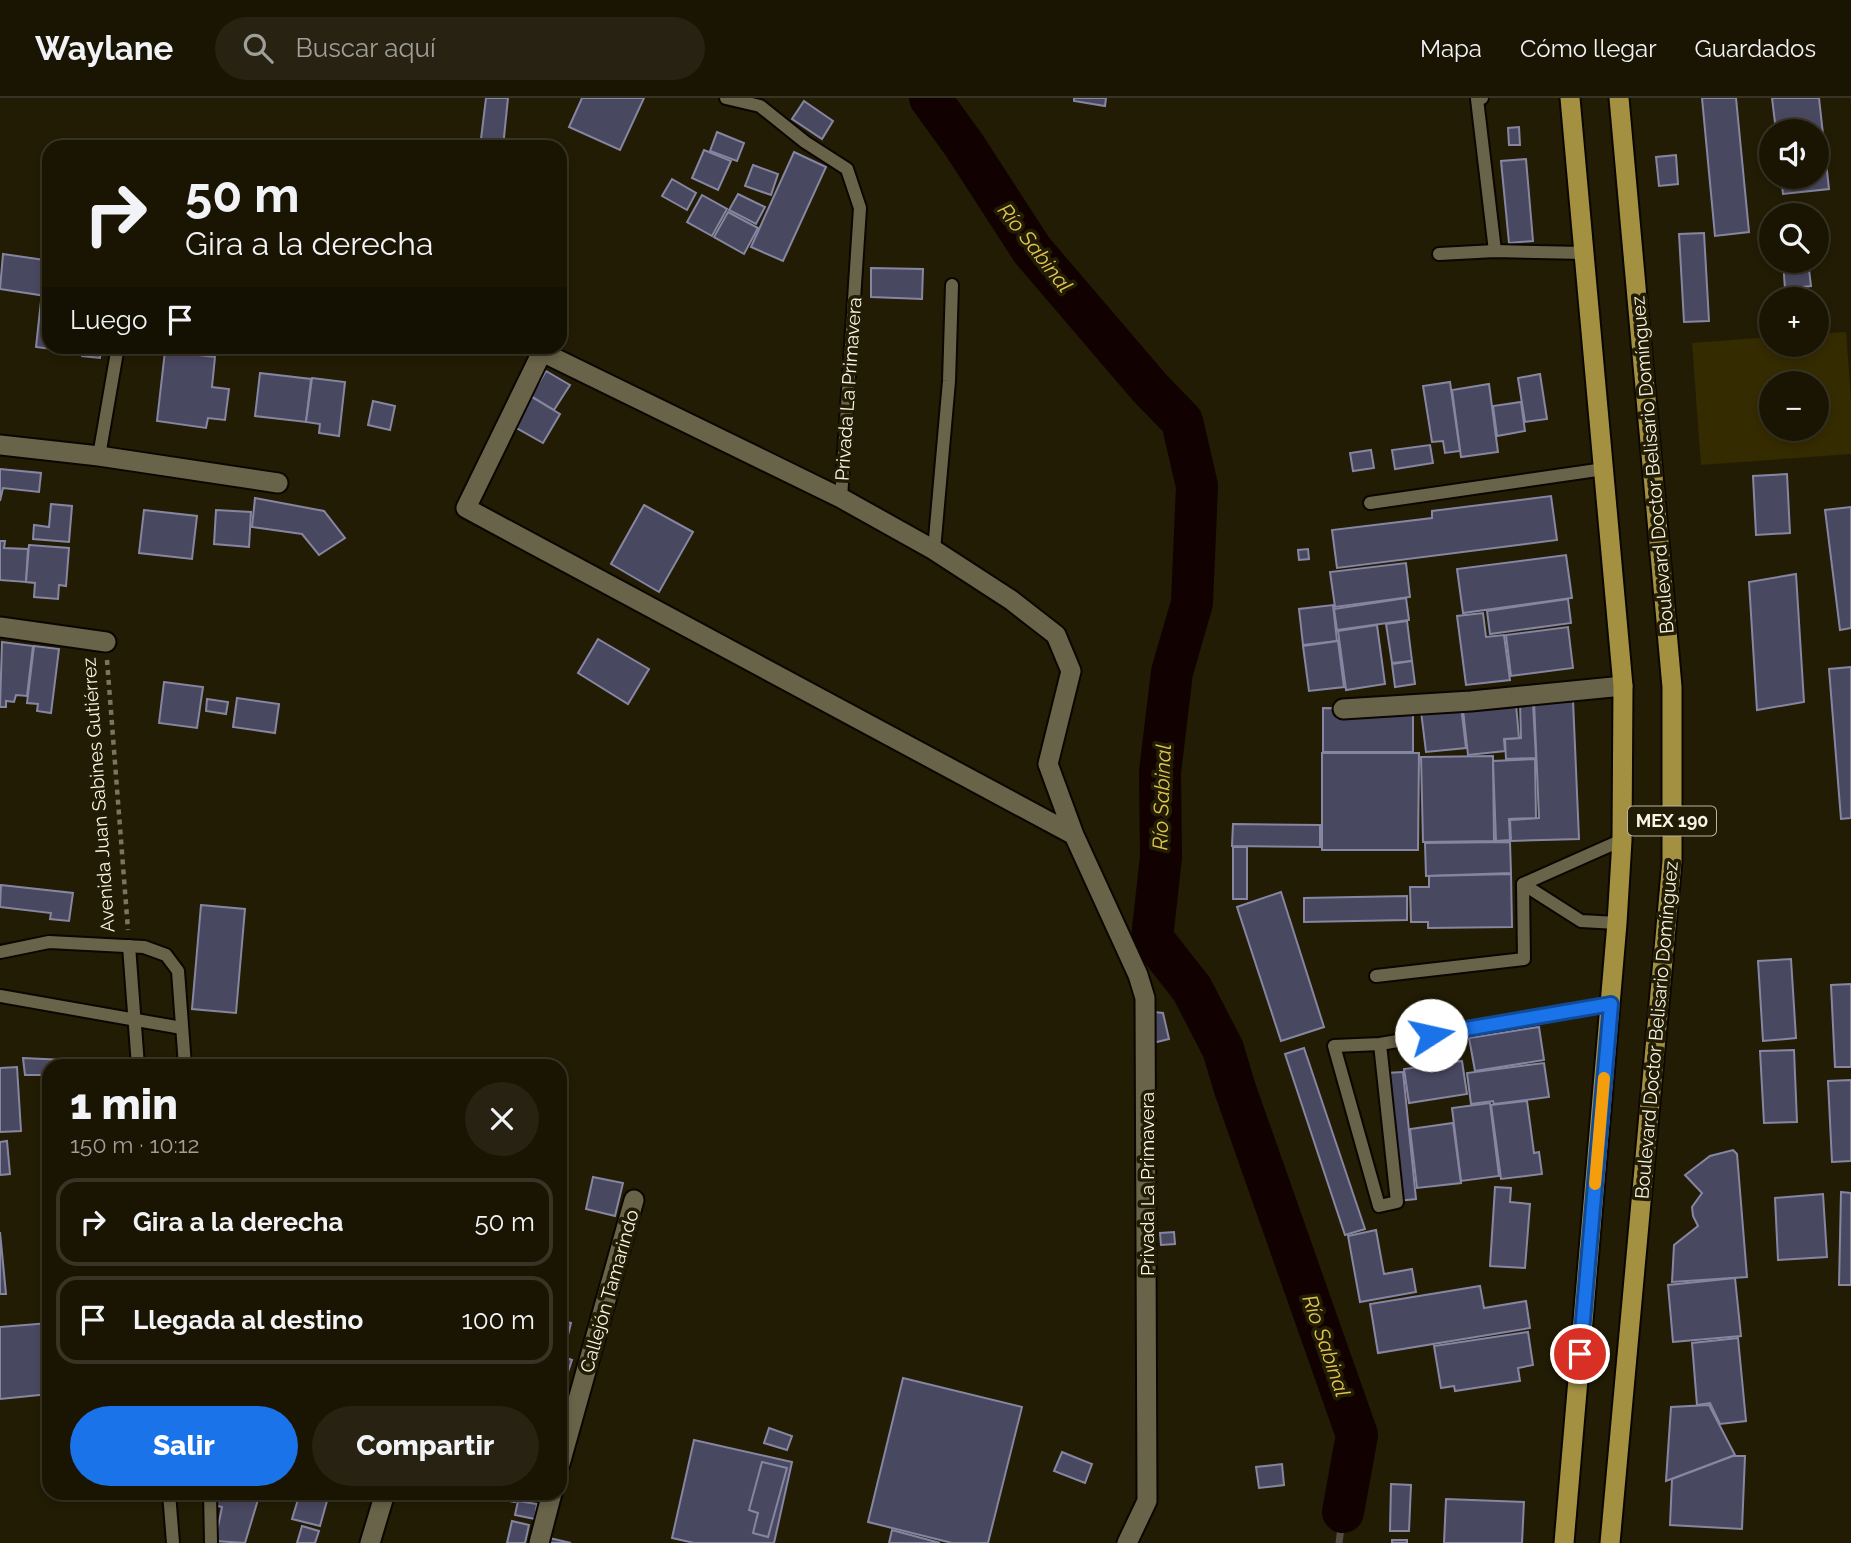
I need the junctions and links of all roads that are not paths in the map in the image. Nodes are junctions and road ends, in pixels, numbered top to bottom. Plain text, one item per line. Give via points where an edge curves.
1 (726, 98) edge
2 (1482, 98) edge
3 (1570, 98) edge
4 (1619, 98) edge
5 (1495, 251) junction
6 (1584, 253) junction
7 (1439, 254) dead end
8 (951, 285) dead end
9 (117, 354) edge
10 (541, 354) edge
11 (546, 354) edge
12 (0, 445) edge
13 (99, 456) junction
14 (1604, 470) junction
15 (278, 483) dead end
16 (841, 498) junction
17 (1370, 503) dead end
18 (934, 550) junction
19 (0, 627) edge
20 (106, 642) road end
21 (1623, 686) junction
22 (1343, 709) dead end
23 (1074, 835) junction
24 (1622, 840) junction
25 (1523, 884) junction
26 (1617, 923) junction
27 (129, 946) junction
28 (0, 951) edge
29 (1376, 976) dead end
30 (0, 996) edge
31 (1611, 1004) junction
32 (135, 1021) junction
33 (182, 1028) junction
34 (1380, 1044) junction
35 (138, 1059) edge
36 (184, 1059) edge
37 (635, 1199) dead end
38 (567, 1439) edge
39 (170, 1500) edge
40 (210, 1500) edge
41 (383, 1500) edge
42 (550, 1500) edge
43 (173, 1543) edge
44 (212, 1543) edge
45 (370, 1543) edge
46 (538, 1543) edge
47 (1127, 1543) edge
48 (1564, 1543) edge
49 (1610, 1543) edge

1 - 16 lane, Privada La Primavera via 760,107 847,169 860,208
2 - 5 lane via 1477,99
3 - 6 main road, MEX 190
4 - 49 main road, Boulevard Doctor Belisario Domínguez / MEX 190 via 1672,687 1672,861
5 - 6 lane
5 - 7 lane
6 - 14 main road, MEX 190
8 - 18 lane via 949,381
9 - 13 lane
10 - 23 street via 466,508
11 - 16 street
12 - 13 street
13 - 15 street
14 - 17 lane
14 - 21 main road, MEX 190
16 - 18 street, Privada La Primavera
18 - 23 street, Privada La Primavera via 1056,635 1071,671 1048,764
19 - 20 street
21 - 22 street
21 - 24 main road, MEX 190
23 - 47 street, Privada La Primavera via 1145,998 1147,1501
24 - 25 lane
24 - 26 main road, MEX 190
25 - 26 lane via 1581,921
25 - 29 lane via 1524,959
26 - 31 main road, MEX 190
27 - 28 lane via 49,942
27 - 32 lane, Avenida Juan Sabines Gutiérrez
27 - 33 lane, Avenida Juan Sabines Gutiérrez via 166,955 178,971
30 - 32 lane
31 - 34 lane
31 - 48 main road, MEX 190
32 - 33 lane
32 - 35 lane, Avenida Juan Sabines Gutiérrez
33 - 36 lane, Avenida Juan Sabines Gutiérrez
34 - 34 lane via 1334,1046 1379,1206 1397,1202
37 - 38 street, Callejón Tamarindo
39 - 43 lane
40 - 44 lane
41 - 45 street
42 - 46 street

